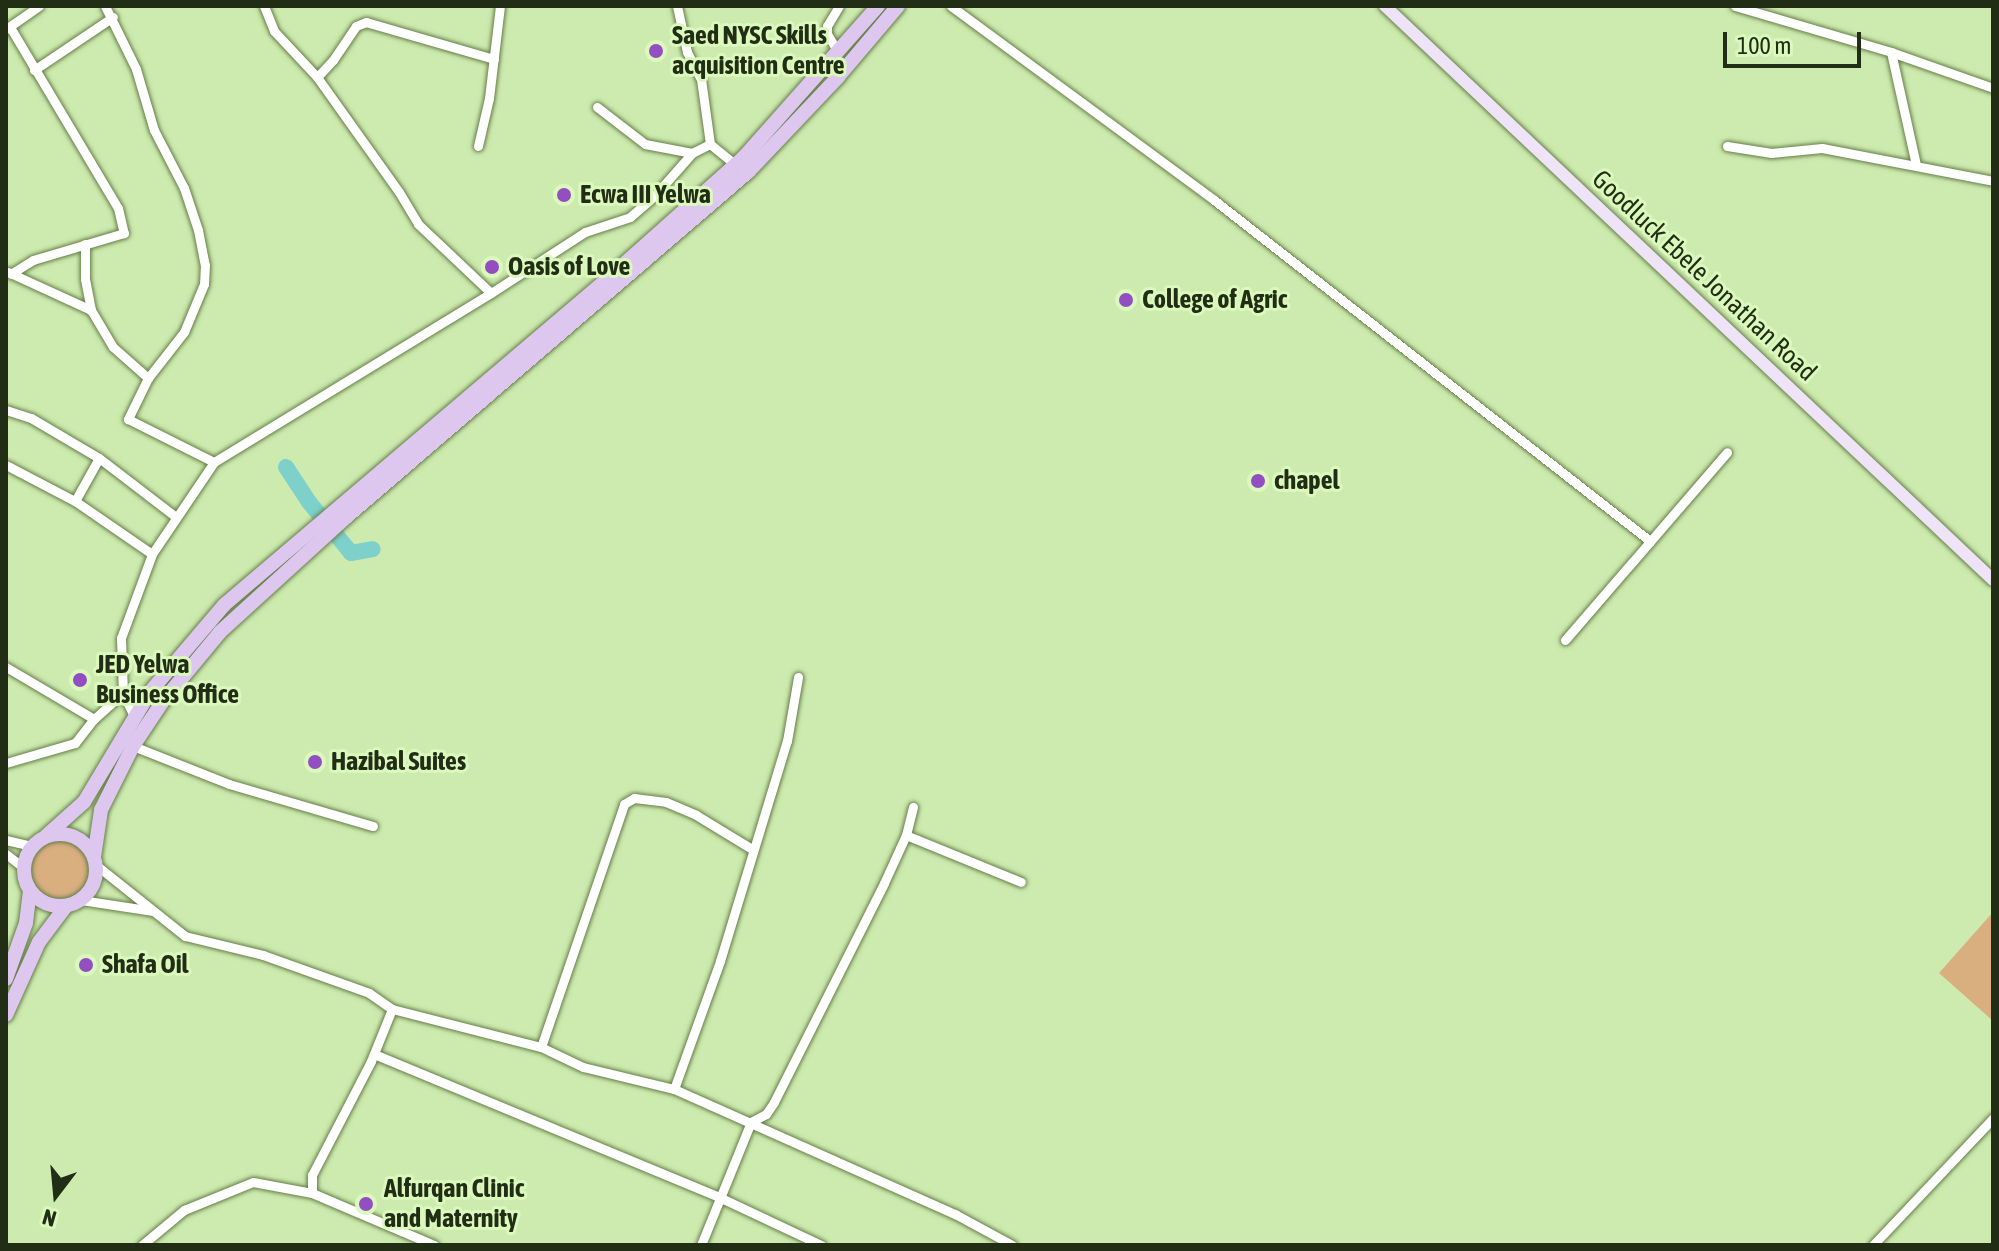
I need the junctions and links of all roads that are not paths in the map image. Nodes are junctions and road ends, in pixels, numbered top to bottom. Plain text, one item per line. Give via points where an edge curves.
1 (39, 6) edge
2 (105, 6) edge
3 (264, 6) edge
4 (500, 6) edge
5 (677, 6) edge
6 (839, 6) edge
7 (878, 6) edge
8 (898, 6) edge
9 (951, 6) edge
10 (1385, 6) edge
11 (1735, 6) edge
12 (113, 17) junction
13 (8, 28) edge
14 (838, 52) junction
15 (1891, 52) junction
16 (494, 59) junction
17 (34, 70) junction
18 (317, 77) junction
19 (1993, 88) edge
20 (597, 107) dead end
21 (710, 144) junction
22 (478, 146) dead end
23 (1727, 146) dead end
24 (692, 153) junction
25 (735, 164) junction
26 (1916, 165) junction
27 (1993, 181) edge
28 (85, 244) junction
29 (8, 273) edge
30 (491, 293) junction
31 (91, 310) junction
32 (148, 378) junction
33 (6, 410) edge
34 (1727, 452) dead end
35 (99, 458) junction
36 (214, 462) junction
37 (6, 465) edge
38 (75, 501) junction
39 (340, 513) junction
40 (176, 517) junction
41 (320, 531) junction
42 (1650, 541) junction
43 (152, 554) junction
44 (1993, 580) edge
45 (1565, 640) dead end
46 (6, 667) edge
47 (798, 677) dead end
48 (123, 693) junction
49 (134, 716) junction
50 (94, 719) junction
51 (133, 746) junction
52 (6, 763) edge
53 (913, 807) dead end
54 (373, 826) dead end
55 (906, 835) junction
56 (46, 836) junction
57 (6, 840) edge
58 (33, 846) junction
59 (752, 849) junction
60 (6, 854) edge
61 (95, 861) junction
62 (24, 868) junction
63 (1021, 882) dead end
64 (30, 891) junction
65 (81, 900) junction
66 (66, 906) junction
67 (153, 912) junction
68 (6, 979) edge
69 (392, 1009) junction
70 (6, 1015) edge
71 (541, 1047) junction
72 (374, 1054) junction
73 (674, 1089) junction
74 (1993, 1118) edge
75 (751, 1122) junction
76 (312, 1193) junction
77 (719, 1197) junction
78 (142, 1245) edge
79 (434, 1245) edge
80 (701, 1245) edge
81 (821, 1245) edge
82 (1012, 1245) edge
83 (1873, 1245) edge

1 - 13 street
2 - 12 street
3 - 18 street via 274,31
4 - 16 street
5 - 21 street via 687,52 701,79
6 - 14 street via 827,26
7 - 14 main road
8 - 39 main road via 748,172
9 - 42 street via 1214,200
10 - 44 main road, Goodluck Ebele Jonathan Road
11 - 15 street
12 - 17 street
12 - 32 street via 154,130 184,188 205,265 204,284 184,332
13 - 17 street
14 - 25 main road
15 - 19 street
15 - 26 street
16 - 18 street via 366,22 356,26
16 - 22 street
17 - 28 street via 118,208 124,233
18 - 30 street via 418,224
20 - 24 street via 645,144
21 - 24 street
21 - 25 street
23 - 26 street via 1771,153 1822,148
24 - 30 street via 630,217 585,232
25 - 39 main road
26 - 27 street
28 - 29 street
28 - 31 street
29 - 31 street
30 - 36 street
31 - 32 street via 113,347
32 - 36 street via 128,419
33 - 35 street via 31,418
34 - 42 street
35 - 38 street
35 - 40 street
36 - 40 street
37 - 38 street
38 - 43 street
39 - 41 main road
40 - 43 street
41 - 49 main road via 208,621
41 - 51 main road via 220,632
42 - 45 street
43 - 48 street via 121,638
46 - 50 street
47 - 59 street via 787,741
48 - 49 street
48 - 50 street
49 - 56 main road via 84,802
50 - 52 street via 65,748
51 - 54 street via 229,784
51 - 61 main road via 101,810
53 - 55 street
55 - 63 street
55 - 75 street via 774,1102
56 - 58 main road
56 - 61 main road via 78,839
57 - 58 street
58 - 62 main road
59 - 71 street via 666,802 634,798 624,804
59 - 73 street via 720,961
60 - 62 street
61 - 65 main road via 95,881
61 - 67 street
62 - 64 main road
64 - 66 main road via 50,905
64 - 68 main road via 26,923
65 - 66 main road
65 - 67 street
66 - 70 main road via 39,942
67 - 69 street via 185,936 263,955 369,993
69 - 71 street
69 - 72 street
71 - 73 street via 583,1067
72 - 76 street via 312,1175
72 - 77 street
73 - 75 street
74 - 83 street
75 - 77 street
75 - 82 street
76 - 78 street via 253,1182 184,1210
76 - 79 street
77 - 80 street
77 - 81 street

